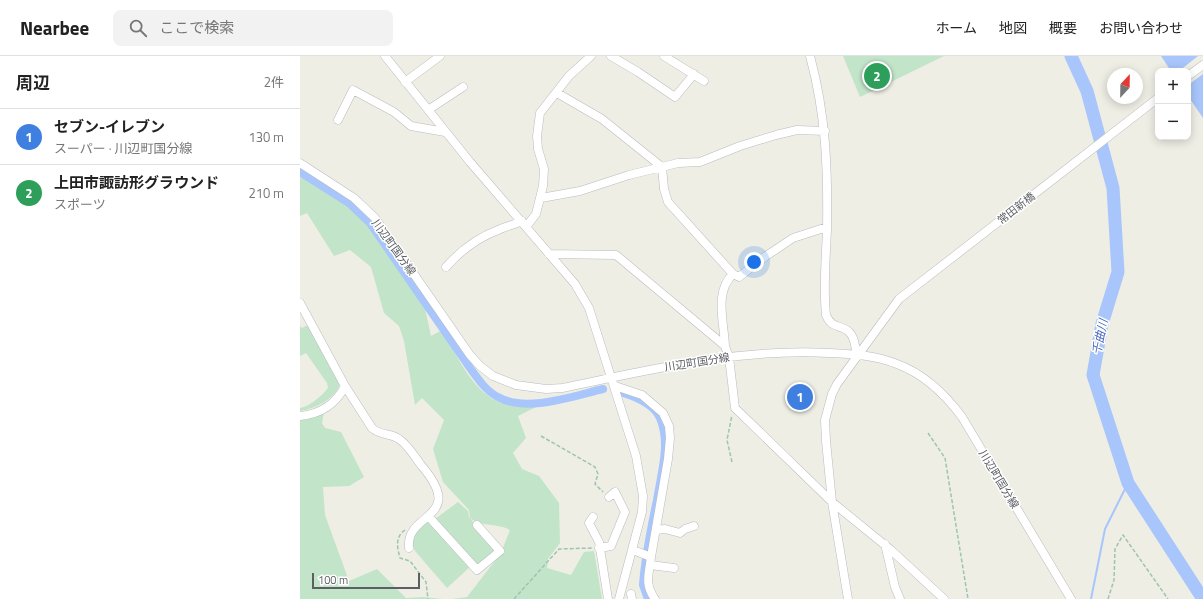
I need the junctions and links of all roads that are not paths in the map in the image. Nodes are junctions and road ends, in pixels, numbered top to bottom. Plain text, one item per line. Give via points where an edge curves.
1 (440, 56) edge
2 (591, 56) edge
3 (611, 56) edge
4 (664, 56) edge
5 (810, 56) edge
6 (389, 57) edge
7 (1203, 65) edge
8 (694, 74) junction
9 (1191, 74) edge
10 (704, 81) dead end
11 (405, 82) junction
12 (463, 87) dead end
13 (557, 93) junction
14 (1155, 100) edge
15 (428, 110) junction
16 (338, 120) dead end
17 (825, 131) junction
18 (445, 132) junction
19 (300, 163) edge
20 (662, 167) junction
21 (541, 198) junction
22 (524, 224) junction
23 (827, 227) junction
24 (549, 254) junction
25 (446, 267) dead end
26 (733, 274) junction
27 (300, 304) edge
28 (726, 346) junction
29 (857, 354) junction
30 (729, 357) junction
31 (612, 378) junction
32 (345, 386) junction
33 (615, 386) junction
34 (300, 416) edge
35 (609, 497) road end
36 (832, 502) junction
37 (593, 516) dead end
38 (429, 517) junction
39 (477, 525) dead end
40 (694, 526) dead end
41 (656, 530) junction
42 (885, 544) junction
43 (409, 548) dead end
44 (599, 548) junction
45 (633, 550) junction
46 (648, 558) junction
47 (674, 568) dead end
48 (608, 599) edge
49 (619, 599) edge
50 (655, 599) edge
51 (848, 599) edge
52 (900, 599) edge
53 (944, 599) edge
54 (1071, 599) edge

1 - 11 street
2 - 13 street via 569,76
3 - 8 street via 675,97
4 - 8 street
5 - 17 street
6 - 11 street
7 - 9 street
8 - 10 street
11 - 15 street
12 - 15 street
13 - 20 street via 602,119
13 - 21 street via 537,120 538,149 544,169
14 - 29 street, 常田新橋 via 899,299
15 - 18 street
16 - 18 street via 353,90 394,112 411,126
17 - 20 street via 797,130 776,134 700,162
17 - 23 street
18 - 22 street
19 - 31 street, 川辺町国分線 via 354,198 375,218 470,356 486,371 516,385 546,390
20 - 21 street via 580,191
20 - 26 street via 668,202
21 - 22 street via 536,214
22 - 24 street
22 - 25 street via 499,229 469,245
23 - 26 street via 793,238 739,277
23 - 29 street via 826,315 833,325 849,331
24 - 28 street via 616,255
24 - 31 street via 582,295 596,327
26 - 28 street via 724,284 722,293
27 - 32 street
28 - 30 street
29 - 30 street, 川辺町国分線 via 774,352
29 - 36 street, 常田新橋 via 832,394 825,420
29 - 54 street, 川辺町国分線 via 898,364 947,397 962,417
30 - 31 street, 川辺町国分線 via 673,365
30 - 36 street via 735,408
31 - 33 street
32 - 34 street via 341,394 320,412
32 - 38 street via 372,428 378,433 400,439 436,484 437,506
33 - 41 street via 642,395 659,409 669,426 669,452
33 - 45 street via 642,481 642,512
35 - 44 street via 615,492 624,512 611,546
36 - 42 street
36 - 51 street, 常田新橋
37 - 44 street via 589,523 599,542
38 - 39 street via 477,570 500,551
38 - 43 street via 413,529 408,539
40 - 41 street via 680,533 665,529
41 - 46 street
42 - 52 street
42 - 53 street
44 - 48 street
45 - 46 street
45 - 49 street
46 - 47 street
46 - 50 street via 648,590

